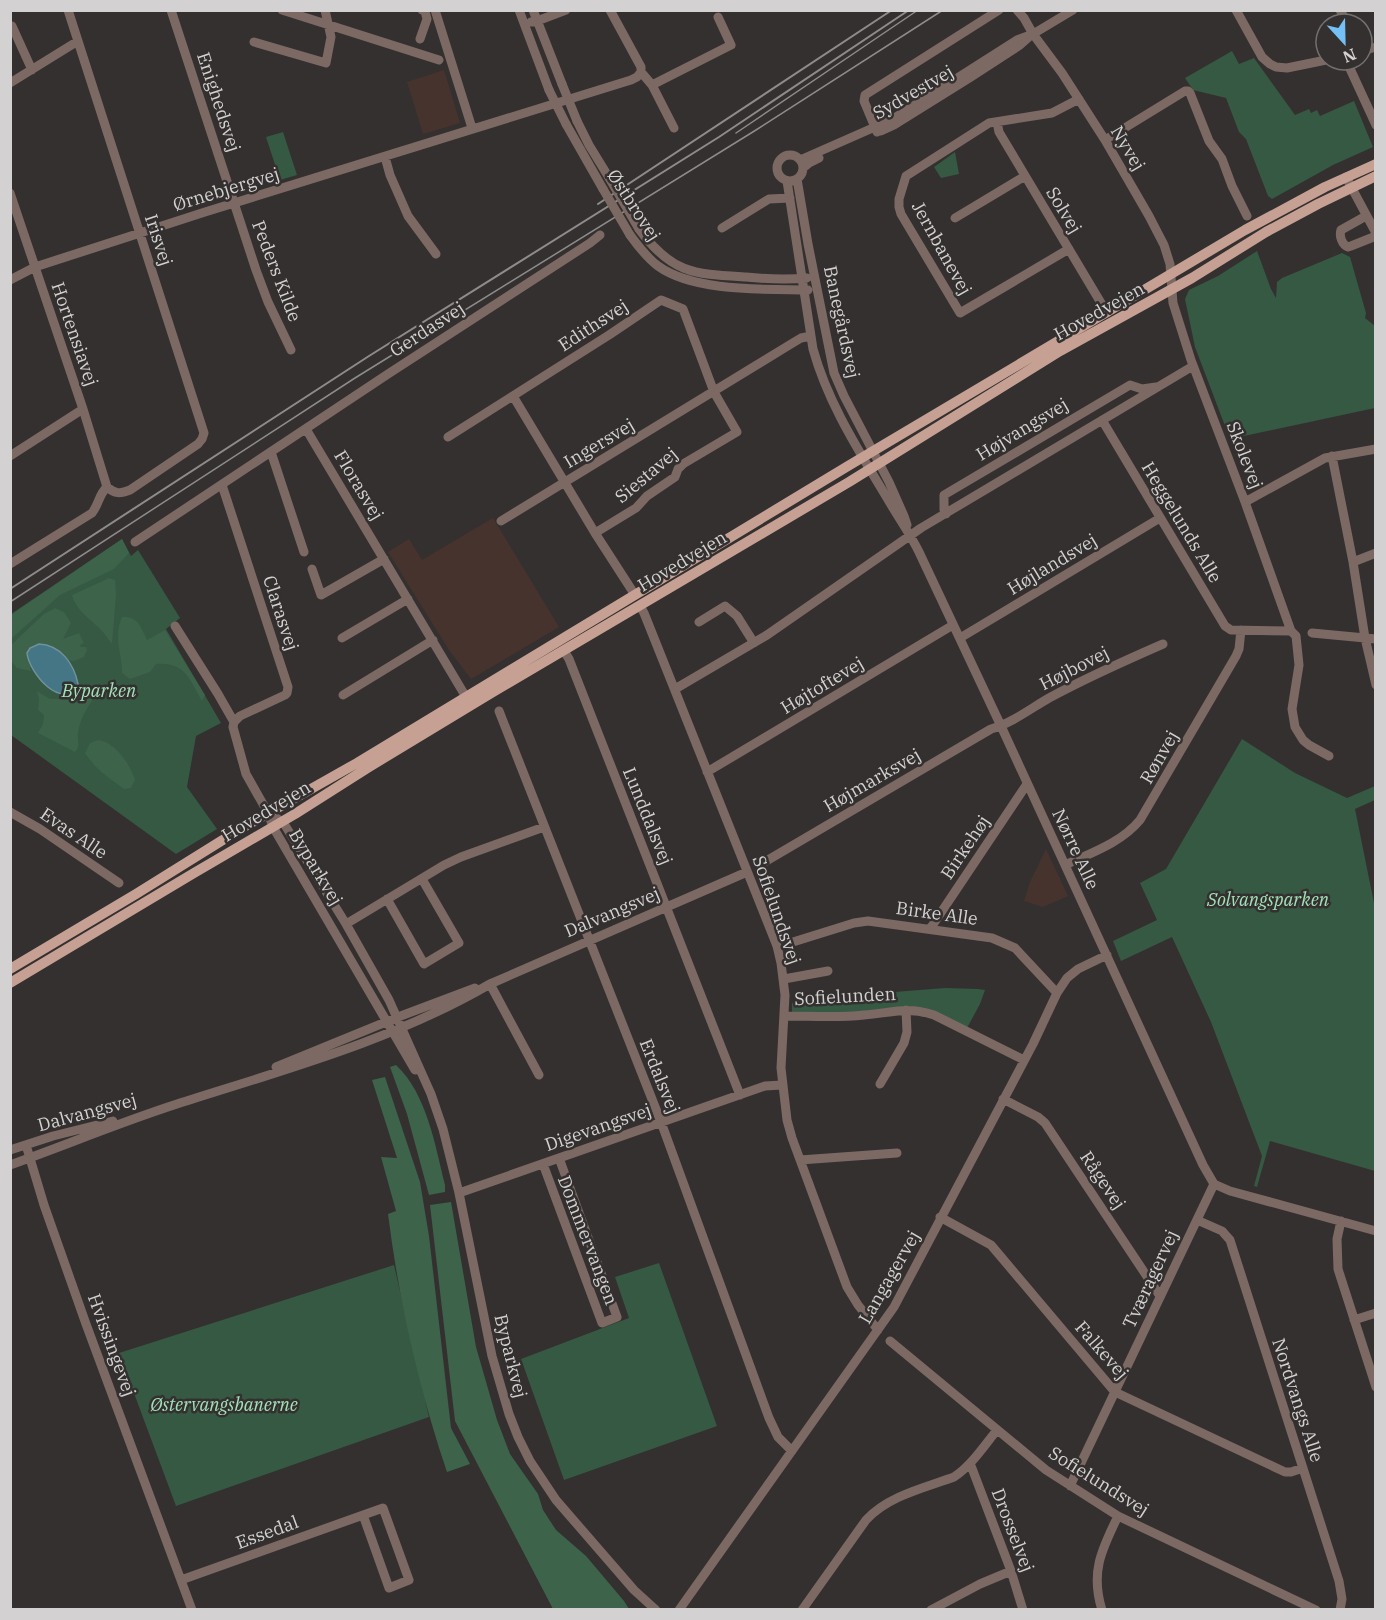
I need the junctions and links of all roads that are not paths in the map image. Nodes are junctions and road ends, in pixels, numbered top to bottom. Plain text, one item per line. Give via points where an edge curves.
1 (68, 10) edge
2 (171, 10) edge
3 (282, 10) edge
4 (325, 10) edge
5 (422, 10) edge
6 (435, 10) edge
7 (519, 10) edge
8 (566, 10) edge
9 (610, 10) edge
10 (999, 10) edge
11 (1017, 10) edge
12 (1073, 10) edge
13 (1236, 10) edge
14 (535, 14) edge
15 (718, 17) dead end
16 (523, 22) junction
17 (329, 25) junction
18 (12, 26) edge
19 (1033, 34) junction
20 (420, 39) dead end
21 (78, 41) junction
22 (254, 42) dead end
23 (439, 60) dead end
24 (1314, 62) edge
25 (32, 70) junction
26 (641, 72) junction
27 (1352, 72) edge
28 (10, 83) edge
29 (652, 85) junction
30 (1079, 99) junction
31 (997, 122) junction
32 (1376, 125) edge
33 (472, 128) junction
34 (674, 128) dead end
35 (876, 130) junction
36 (1105, 140) junction
37 (385, 157) junction
38 (802, 164) junction
39 (1376, 164) edge
40 (1025, 176) junction
41 (1376, 176) edge
42 (1346, 177) junction
43 (797, 179) junction
44 (786, 181) junction
45 (1351, 188) junction
46 (10, 193) edge
47 (790, 198) junction
48 (234, 203) junction
49 (1247, 216) dead end
50 (1366, 216) junction
51 (955, 218) dead end
52 (722, 228) dead end
53 (140, 233) junction
54 (600, 235) dead end
55 (1376, 235) edge
56 (1069, 249) junction
57 (436, 254) dead end
58 (35, 267) junction
59 (1172, 274) junction
60 (815, 276) junction
61 (802, 278) junction
62 (10, 280) edge
63 (1172, 289) junction
64 (804, 290) junction
65 (818, 290) junction
66 (1107, 313) junction
67 (811, 336) junction
68 (291, 350) dead end
69 (1193, 366) junction
70 (1134, 386) junction
71 (1158, 386) junction
72 (714, 392) junction
73 (513, 396) junction
74 (1131, 403) junction
75 (83, 409) junction
76 (1102, 420) junction
77 (306, 429) junction
78 (448, 437) dead end
79 (1376, 449) edge
80 (873, 451) junction
81 (12, 452) edge
82 (271, 452) junction
83 (1332, 456) junction
84 (862, 457) junction
85 (880, 463) junction
86 (869, 470) junction
87 (566, 482) junction
88 (222, 485) junction
89 (107, 487) junction
90 (1245, 502) junction
91 (946, 514) junction
92 (1160, 518) junction
93 (501, 521) dead end
94 (909, 532) junction
95 (596, 533) junction
96 (135, 542) dead end
97 (304, 552) dead end
98 (1376, 553) edge
99 (384, 559) junction
100 (1353, 562) junction
101 (10, 564) edge
102 (312, 569) dead end
103 (635, 595) junction
104 (408, 599) junction
105 (640, 606) junction
106 (699, 622) dead end
107 (953, 625) junction
108 (175, 626) dead end
109 (1241, 630) junction
110 (1291, 631) junction
111 (1312, 633) dead end
112 (342, 638) dead end
113 (960, 638) junction
114 (1370, 639) edge
115 (433, 640) junction
116 (754, 643) junction
117 (1163, 644) dead end
118 (574, 645) junction
119 (564, 651) junction
120 (1376, 685) edge
121 (675, 689) junction
122 (343, 695) dead end
123 (466, 697) junction
124 (499, 711) dead end
125 (234, 722) junction
126 (1001, 726) junction
127 (1329, 756) dead end
128 (707, 772) junction
129 (1027, 784) junction
130 (10, 812) edge
131 (268, 813) junction
132 (278, 824) junction
133 (544, 827) junction
134 (760, 864) dead end
135 (1065, 865) junction
136 (747, 872) junction
137 (422, 879) junction
138 (118, 883) dead end
139 (387, 899) junction
140 (666, 907) junction
141 (346, 924) junction
142 (930, 929) junction
143 (588, 940) junction
144 (793, 942) dead end
145 (1107, 955) junction
146 (10, 969) edge
147 (828, 971) dead end
148 (784, 979) junction
149 (10, 983) edge
150 (490, 984) junction
151 (1057, 993) junction
152 (906, 1010) junction
153 (785, 1016) junction
154 (398, 1017) junction
155 (386, 1022) junction
156 (402, 1027) junction
157 (392, 1031) junction
158 (1024, 1060) junction
159 (539, 1075) dead end
160 (238, 1084) junction
161 (880, 1084) dead end
162 (782, 1085) junction
163 (431, 1094) junction
164 (740, 1095) junction
165 (1004, 1099) junction
166 (156, 1110) junction
167 (661, 1122) junction
168 (26, 1145) junction
169 (10, 1150) edge
170 (897, 1153) dead end
171 (30, 1158) junction
172 (559, 1158) junction
173 (800, 1160) junction
174 (543, 1164) junction
175 (10, 1165) edge
176 (1214, 1184) junction
177 (459, 1193) junction
178 (940, 1217) junction
179 (1197, 1220) junction
180 (1341, 1221) junction
181 (1376, 1231) edge
182 (1160, 1296) junction
183 (1376, 1313) edge
184 (1354, 1320) junction
185 (878, 1330) junction
186 (890, 1341) dead end
187 (1376, 1387) edge
188 (1115, 1392) junction
189 (997, 1430) junction
190 (792, 1451) junction
191 (970, 1463) junction
192 (1303, 1468) junction
193 (1070, 1486) junction
194 (363, 1515) junction
195 (1118, 1516) junction
196 (1011, 1571) junction
197 (181, 1580) junction
198 (634, 1590) junction
199 (192, 1610) edge
200 (646, 1610) edge
201 (656, 1610) edge
202 (679, 1610) edge
203 (802, 1610) edge
204 (931, 1610) edge
205 (1023, 1610) edge
206 (1102, 1610) edge
207 (1316, 1610) edge
208 (1340, 1610) edge

1 - 21 street, Irisvej
2 - 48 street, Enighedsvej
3 - 17 street
4 - 17 street
5 - 20 street via 427,20
6 - 33 street
7 - 16 street, Østbrovej
8 - 14 street
9 - 26 street
10 - 35 street via 865,95
11 - 19 street, Nyvej
12 - 19 street, Sydvestvej
13 - 24 street via 1262,57 1270,64 1287,68
14 - 16 street
14 - 61 street, Østbrovej, bridge via 589,145 639,230 663,257 693,272 712,275
15 - 29 street via 731,45
16 - 64 street, Østbrovej, bridge via 566,124 644,253 658,266 693,282
17 - 22 street via 326,63
17 - 23 street
18 - 25 street
19 - 30 street, Nyvej
19 - 35 street, Sydvestvej via 904,119
21 - 25 street
21 - 53 street, Irisvej
25 - 28 street
26 - 29 street
26 - 33 street, Ørnebjergvej via 631,80
27 - 32 street
29 - 34 street
30 - 31 street, Jernbanevej via 1056,112
30 - 36 street, Nyvej
31 - 40 street, Solvej
31 - 56 street, Jernbanevej via 989,123 906,176 899,199 901,214 960,313
33 - 37 street, Ørnebjergvej
35 - 38 street, Sydvestvej
36 - 49 street via 1188,91
36 - 59 street, Nyvej via 1167,252
37 - 48 street, Ørnebjergvej
37 - 57 street via 408,216
38 - 43 street via 802,174
38 - 44 street via 795,155 780,159 778,174
39 - 42 main road, Hovedvejen
40 - 51 street
40 - 56 street, Solvej
41 - 45 main road, Hovedvejen
42 - 45 street
42 - 59 main road, Hovedvejen via 1269,216
43 - 44 street
43 - 60 street, Banegårdsvej
44 - 47 street, Banegårdsvej
45 - 50 street
45 - 63 main road, Hovedvejen via 1266,232
46 - 58 street, Hortensiavej
47 - 52 street via 769,199
47 - 61 street, Banegårdsvej
48 - 53 street, Ørnebjergvej
48 - 68 street, Peders Kilde via 268,302
50 - 55 street
50 - 55 street via 1341,231 1343,244 1348,247
53 - 58 street, Ørnebjergvej
53 - 89 street, Irisvej via 204,430 195,446 123,493
54 - 77 street, Gerdasvej
56 - 66 street, Solvej
58 - 62 street, Ørnebjergvej
58 - 75 street, Hortensiavej
59 - 63 street, Nyvej
59 - 66 main road, Hovedvejen
60 - 61 street, Østbrovej
60 - 65 street, Banegårdsvej
61 - 64 street, Banegårdsvej
63 - 69 street, Skolevej
63 - 85 main road, Hovedvejen via 1060,351
64 - 65 street, Østbrovej
64 - 67 street, Banegårdsvej
65 - 80 street, Banegårdsvej via 834,373
66 - 80 main road, Hovedvejen
67 - 72 street via 797,340
67 - 84 street, Banegårdsvej via 820,372
69 - 71 street, Højvangsvej
69 - 90 street, Skolevej
70 - 71 street, Højvangsvej
70 - 74 street via 1137,395
70 - 91 street, Højvangsvej via 944,495
71 - 74 street, Højvangsvej
72 - 73 street, Edithsvej via 682,309 661,300
72 - 87 street, Ingersvej
72 - 95 street, Siestavej via 736,432 680,466 673,479
73 - 78 street, Edithsvej
73 - 87 street
74 - 76 street, Højvangsvej
75 - 81 street
75 - 89 street, Hortensiavej
76 - 91 street, Højvangsvej
76 - 92 street, Heggelunds Alle
77 - 82 street, Gerdasvej
77 - 99 street, Florasvej
79 - 83 street
80 - 84 main road, Hovedvejen
80 - 85 street, Banegårdsvej
82 - 88 street, Gerdasvej
82 - 97 street
83 - 90 street
83 - 100 street
84 - 86 street, Nørre Alle
84 - 103 main road, Hovedvejen
85 - 86 main road, Hovedvejen
85 - 94 street, Nørre Alle
86 - 94 street, Nørre Alle
86 - 105 main road, Hovedvejen
87 - 93 street, Ingersvej
87 - 95 street
88 - 96 street, Gerdasvej
88 - 125 street, Clarasvej via 288,687 285,695
89 - 101 street via 92,513
90 - 110 street, Skolevej
91 - 94 street, Højvangsvej
92 - 109 street, Heggelunds Alle via 1222,622 1231,630
92 - 113 street, Højlandsvej
94 - 107 street, Nørre Alle
94 - 116 street, Højvangsvej
95 - 103 street
98 - 100 street
99 - 102 street via 321,595
99 - 104 street, Florasvej
100 - 114 street
103 - 118 main road via 633,604
103 - 123 main road, Hovedvejen
104 - 112 street
104 - 115 street, Florasvej
105 - 118 main road, Hovedvejen
105 - 121 street, Sofielundsvej
106 - 116 street via 725,606 737,616
107 - 113 street, Nørre Alle
107 - 128 street, Højtoftevej
108 - 125 street, Byparkvej
109 - 110 street
109 - 135 street, Rønvej via 1236,656 1133,830
110 - 127 street, Skolevej via 1296,636 1299,666 1292,709 1295,727 1303,740
111 - 114 street
113 - 126 street, Nørre Alle
114 - 120 street
115 - 122 street
115 - 123 street, Florasvej
116 - 121 street, Højvangsvej
117 - 126 street, Højbovej via 1102,671
118 - 119 main road, Hovedvejen
119 - 132 main road, Hovedvejen
119 - 140 street, Lunddalsvej
121 - 128 street, Sofielundsvej
123 - 131 main road, Hovedvejen
124 - 133 street, Erdalsvej
125 - 131 street, Byparkvej via 246,774
126 - 129 street, Nørre Alle
126 - 134 street, Højmarksvej
128 - 136 street, Sofielundsvej
129 - 135 street, Nørre Alle
129 - 142 street, Birkehøj
130 - 138 street, Evas Alle
131 - 132 street, Byparkvej
131 - 146 main road, Hovedvejen
132 - 141 street, Byparkvej
132 - 149 main road, Hovedvejen
132 - 155 street, Byparkvej
133 - 137 street via 461,857
133 - 143 street, Erdalsvej
135 - 145 street, Nørre Alle
136 - 140 street, Dalvangsvej
136 - 148 street, Sofielundsvej via 777,946
137 - 139 street
137 - 139 street via 459,943 424,964
139 - 141 street
140 - 143 street, Dalvangsvej
140 - 164 street, Lunddalsvej
141 - 154 street, Byparkvej
142 - 144 street, Birke Alle via 868,921
142 - 151 street, Birke Alle via 992,938 1016,948
143 - 150 street, Dalvangsvej
143 - 167 street, Erdalsvej
145 - 151 street, Langagervej via 1078,969
145 - 176 street, Nørre Alle
147 - 148 street
148 - 153 street, Sofielundsvej
150 - 154 street, Dalvangsvej
150 - 156 street, Dalvangsvej
150 - 159 street
151 - 158 street, Langagervej
152 - 153 street, Sofielunden via 863,1016
152 - 158 street, Sofielunden via 934,1015
152 - 161 street, Sofielunden via 904,1043
153 - 162 street, Sofielundsvej
154 - 155 street, Dalvangsvej
154 - 156 street, Byparkvej
155 - 157 street, Byparkvej
155 - 160 street, Dalvangsvej
156 - 157 street, Dalvangsvej
156 - 163 street, Byparkvej
157 - 160 street, Dalvangsvej via 321,1059
157 - 163 street, Byparkvej
158 - 165 street, Langagervej
160 - 166 street, Dalvangsvej
162 - 164 street, Digevangsvej via 768,1085
162 - 173 street, Sofielundsvej via 789,1129
163 - 177 street, Byparkvej
164 - 167 street, Digevangsvej
165 - 178 street, Langagervej
165 - 182 street, Rågevej via 1045,1123
166 - 168 street, Dalvangsvej
166 - 171 street, Dalvangsvej
167 - 172 street, Digevangsvej
167 - 190 street, Erdalsvej via 769,1418 778,1437
168 - 169 street, Dalvangsvej
168 - 171 street, Dalvangsvej
170 - 173 street
171 - 175 street, Dalvangsvej
171 - 197 street, Hvissingevej via 86,1324
172 - 174 street, Digevangsvej
172 - 174 street, Dommervangen via 617,1317 602,1323
173 - 185 street, Sofielundsvej via 847,1287
174 - 177 street, Digevangsvej
176 - 179 street, Tværagervej
176 - 180 street
177 - 198 street, Byparkvej via 492,1356 518,1437 556,1500
178 - 185 street, Langagervej
178 - 188 street, Falkevej via 991,1245
179 - 182 street, Tværagervej
179 - 192 street, Nordvangs Alle via 1230,1240
180 - 181 street
180 - 184 street via 1337,1265
182 - 188 street, Tværagervej
183 - 184 street
184 - 187 street
185 - 190 street, Langagervej
186 - 189 street, Sofielundsvej
188 - 192 street, Falkevej via 1285,1472
188 - 193 street, Tværagervej
189 - 191 street
189 - 193 street, Sofielundsvej
190 - 202 street, Langagervej
191 - 196 street, Drosselvej
191 - 203 street via 954,1477 873,1512
192 - 208 street, Nordvangs Alle via 1342,1589
193 - 195 street, Sofielundsvej
194 - 194 street, Essedal via 383,1508 409,1580 389,1588
194 - 197 street, Essedal
195 - 206 street via 1097,1568
195 - 207 street, Sofielundsvej
196 - 204 street
196 - 205 street, Drosselvej
197 - 199 street, Hvissingevej
198 - 200 street, Byparkvej
198 - 201 street, Byparkvej

